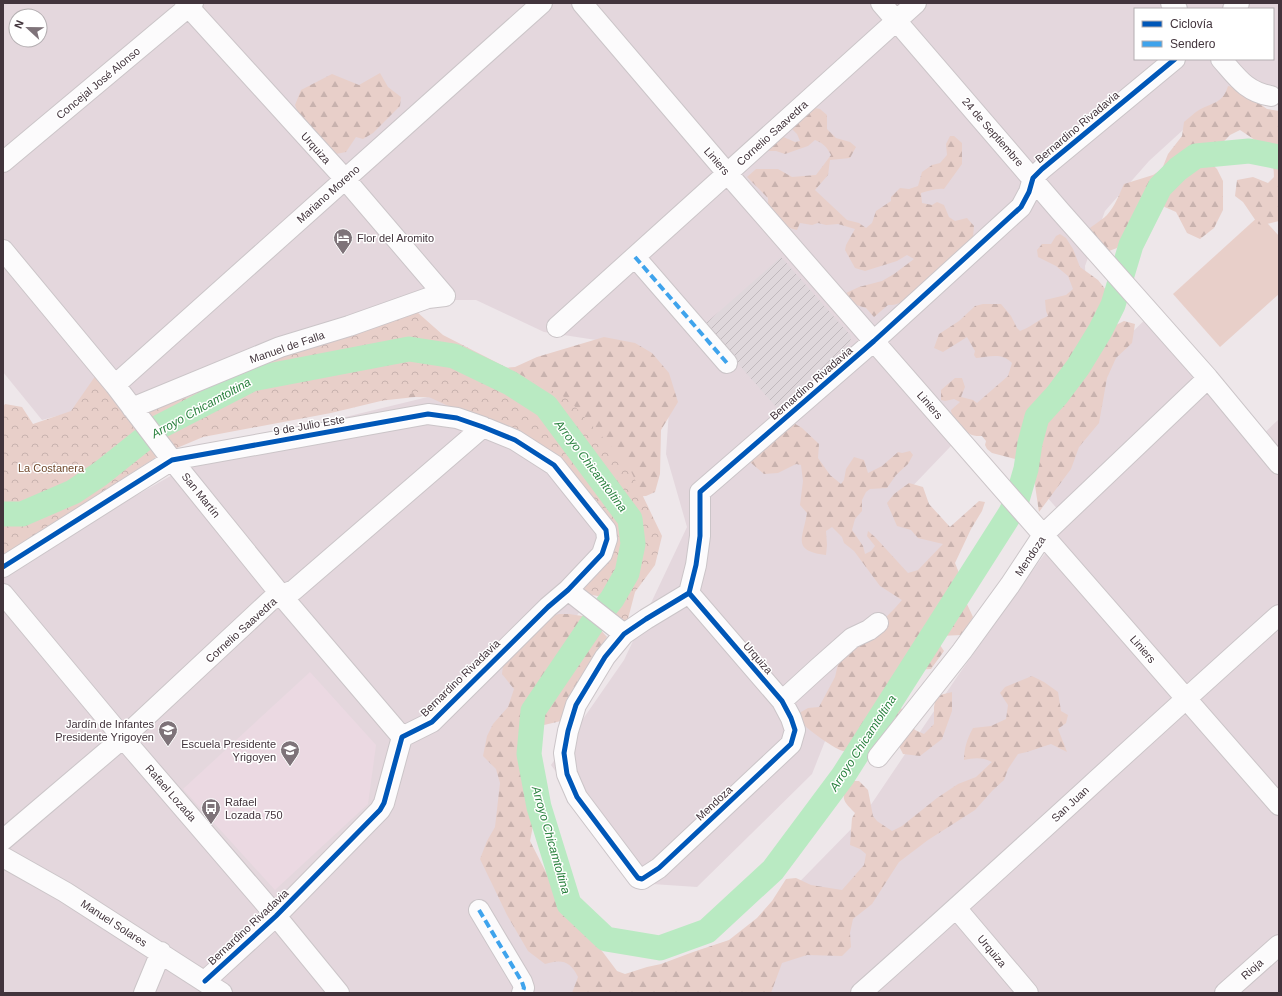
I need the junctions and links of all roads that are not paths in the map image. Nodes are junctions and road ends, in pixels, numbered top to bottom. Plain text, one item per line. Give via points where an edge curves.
1 (542, 3) edge
2 (582, 3) edge
3 (881, 3) edge
4 (916, 3) edge
5 (188, 4) edge
6 (896, 20) junction
7 (1174, 60) edge
8 (1222, 60) edge
9 (1271, 96) dead end
10 (3, 162) edge
11 (727, 173) junction
12 (1033, 178) junction
13 (345, 179) junction
14 (3, 250) edge
15 (635, 257) junction
16 (445, 296) joint
17 (558, 327) dead end
18 (874, 341) junction
19 (727, 363) dead end
20 (1208, 378) junction
21 (114, 385) junction
22 (135, 411) junction
23 (483, 427) junction
24 (171, 457) junction
25 (1279, 464) edge
26 (1038, 528) junction
27 (606, 530) joint
28 (3, 567) edge
29 (568, 590) junction
30 (689, 593) junction
31 (3, 594) edge
32 (281, 595) junction
33 (1279, 615) edge
34 (878, 623) dead end
35 (624, 634) junction
36 (1185, 698) junction
37 (782, 701) junction
38 (402, 737) junction
39 (123, 738) junction
40 (791, 744) joint
41 (878, 757) dead end
42 (1279, 805) edge
43 (3, 840) edge
44 (3, 856) edge
45 (956, 908) junction
46 (478, 910) dead end
47 (276, 916) junction
48 (1279, 945) edge
49 (161, 952) junction
50 (205, 981) junction
51 (144, 993) edge
52 (222, 993) edge
53 (340, 993) edge
54 (522, 993) edge
55 (861, 993) edge
56 (1028, 993) edge
57 (1225, 993) edge

1 - 13 street, Mariano Moreno
2 - 11 street, Liniers
3 - 6 street, 24 de Septiembre
4 - 6 street, Cornelio Saavedra
5 - 10 street, Concejal José Alonso
5 - 13 street, Urquiza
6 - 11 street, Cornelio Saavedra
6 - 12 street, 24 de Septiembre
7 - 12 street, Bernardino Rivadavia
8 - 9 street via 1242,83 1255,92
11 - 15 street, Cornelio Saavedra
11 - 18 street, Liniers
12 - 18 street, Bernardino Rivadavia via 1030,192 1021,207
12 - 20 street, 24 de Septiembre
13 - 16 street, Urquiza
13 - 21 street, Mariano Moreno
14 - 21 street, San Martín
15 - 17 street, Cornelio Saavedra
15 - 19 street
16 - 22 street, Manuel de Falla via 428,298 280,347
18 - 26 street, Liniers
18 - 30 street, Bernardino Rivadavia via 700,492 700,536
20 - 25 street, 24 de Septiembre
20 - 26 street, Mendoza
21 - 22 street, San Martín
22 - 24 street, San Martín
23 - 24 street, 9 de Julio Este via 458,418 428,414
23 - 27 street, 9 de Julio Este via 515,440 554,465
23 - 32 street, Cornelio Saavedra via 294,590
24 - 28 street, 9 de Julio Este
24 - 32 street, San Martín
26 - 36 street, Liniers
26 - 41 street, Mendoza via 1010,585 962,651
27 - 29 street, Bernardino Rivadavia via 607,539 602,554
29 - 35 street
29 - 38 street, Bernardino Rivadavia via 432,722
30 - 35 street
30 - 37 street, Urquiza
31 - 39 street, Rafael Lozada
32 - 38 street, San Martín
32 - 39 street, Cornelio Saavedra via 271,600
33 - 36 street, San Juan
34 - 37 street via 852,638
35 - 40 street, Mendoza via 605,657 576,705 564,753 567,774 577,796 638,878 642,880 660,868
36 - 42 street, Liniers
36 - 45 street, San Juan
37 - 40 street, Urquiza via 795,730
38 - 47 street, Bernardino Rivadavia via 380,810
39 - 43 street, Cornelio Saavedra
39 - 47 street, Rafael Lozada
44 - 49 street, Manuel Solares
45 - 55 street, San Juan
45 - 56 street, Urquiza
46 - 54 street via 522,982
47 - 50 street, Bernardino Rivadavia
47 - 53 street, Rafael Lozada
48 - 57 street, Rioja
49 - 50 street, Manuel Solares
49 - 51 street
50 - 52 street, Manuel Solares

